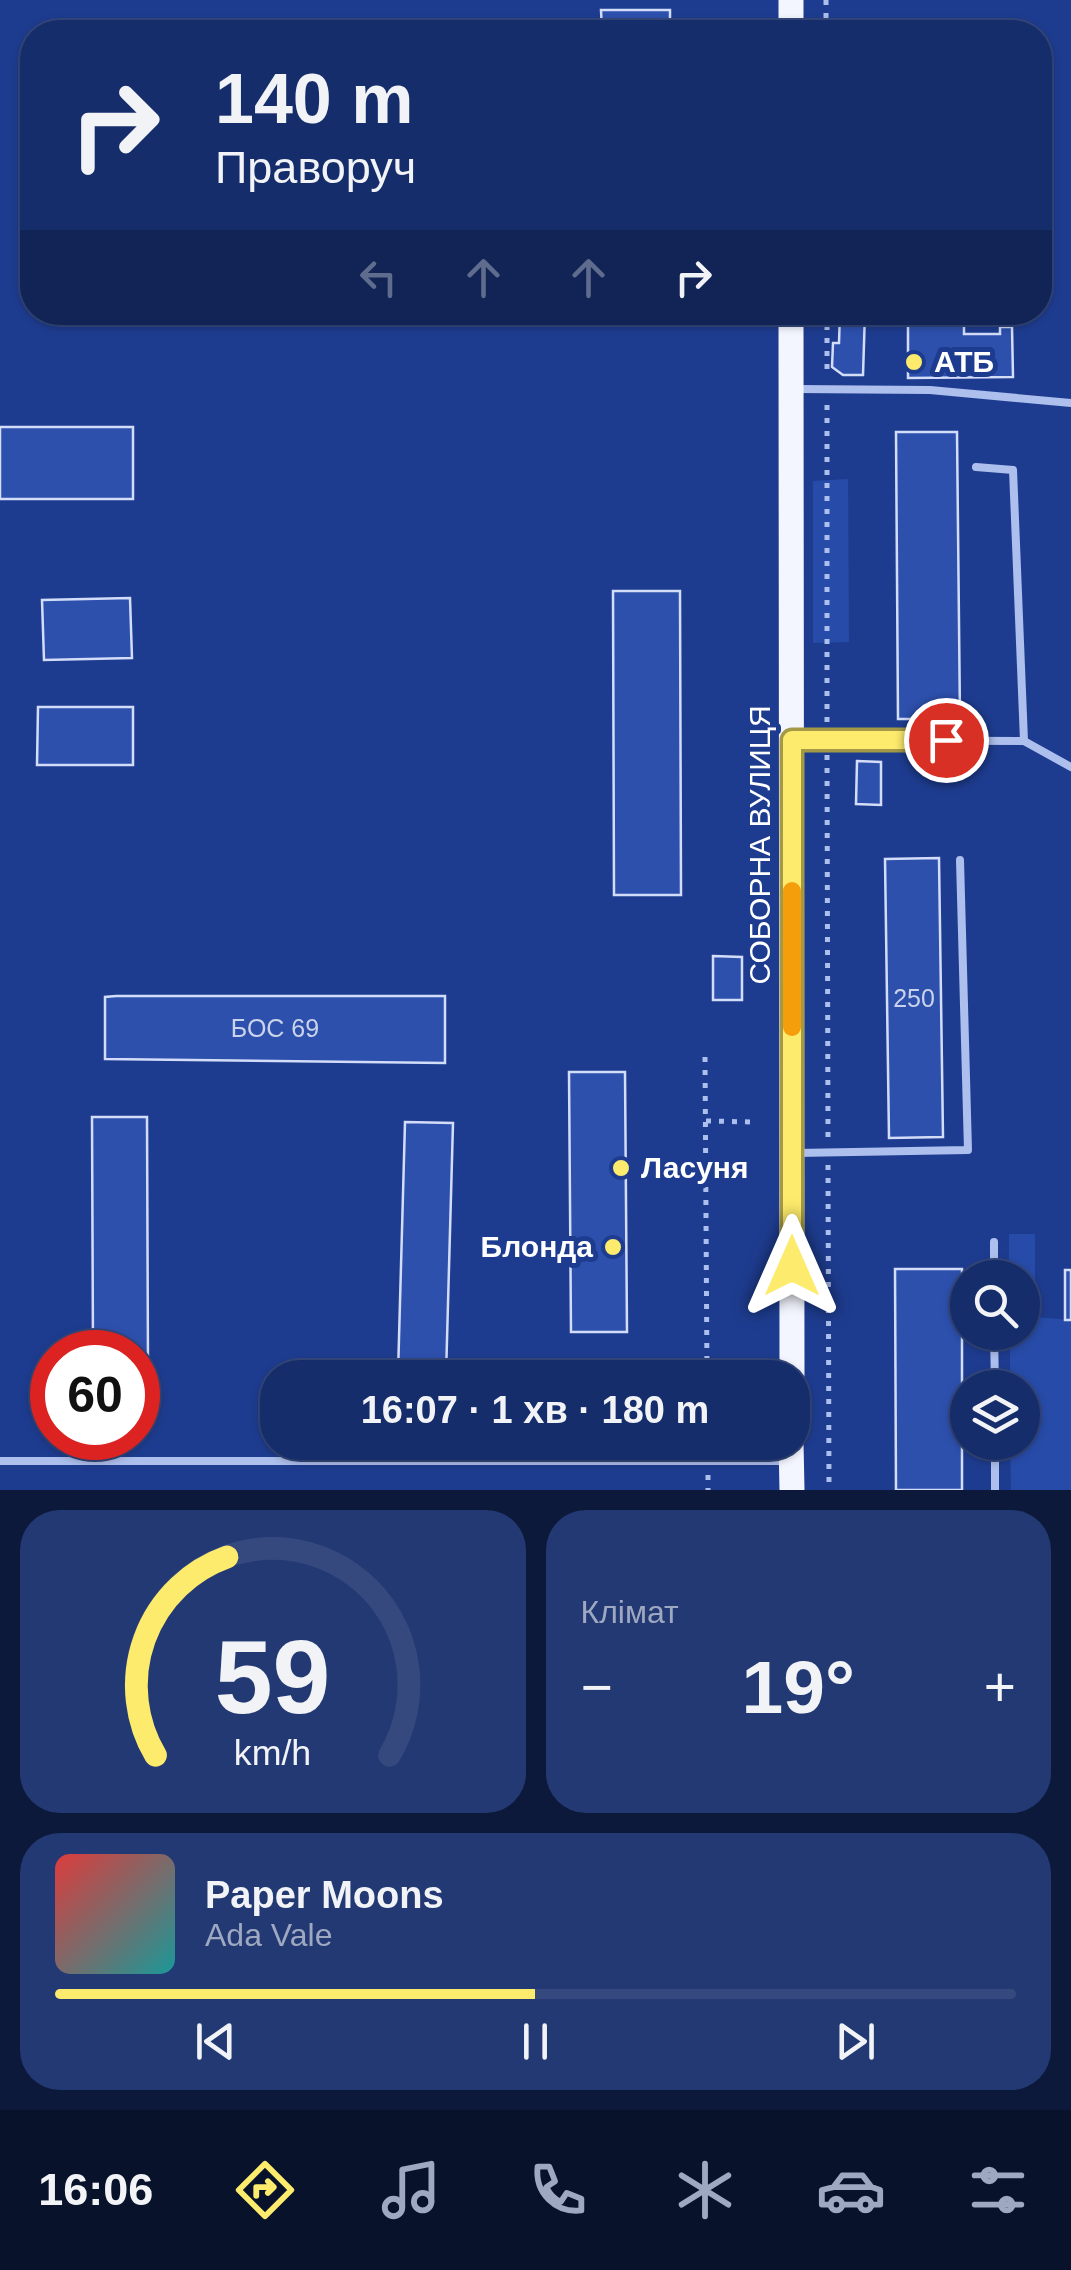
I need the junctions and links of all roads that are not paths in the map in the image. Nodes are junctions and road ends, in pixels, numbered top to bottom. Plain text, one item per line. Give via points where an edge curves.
1 (791, 325) edge
2 (791, 389) junction
3 (1071, 403) edge
4 (976, 467) dead end
5 (792, 740) junction
6 (1024, 741) junction
7 (1071, 767) edge
8 (960, 860) dead end
9 (792, 1154) junction
10 (994, 1242) dead end
11 (994, 1260) edge
12 (792, 1360) edge
13 (260, 1458) edge
14 (791, 1460) edge
15 (995, 1460) edge
16 (0, 1461) edge
17 (792, 1490) edge
18 (995, 1490) edge

1 - 2 main road, СОБОРНА ВУЛИЦЯ
2 - 3 lane via 930,390
2 - 5 main road, СОБОРНА ВУЛИЦЯ
4 - 6 lane via 1013,470
5 - 6 lane
5 - 9 main road, СОБОРНА ВУЛИЦЯ
6 - 7 lane
8 - 9 lane via 968,1150
9 - 12 main road, СОБОРНА ВУЛИЦЯ
10 - 11 lane
13 - 16 lane
14 - 17 main road
15 - 18 lane

